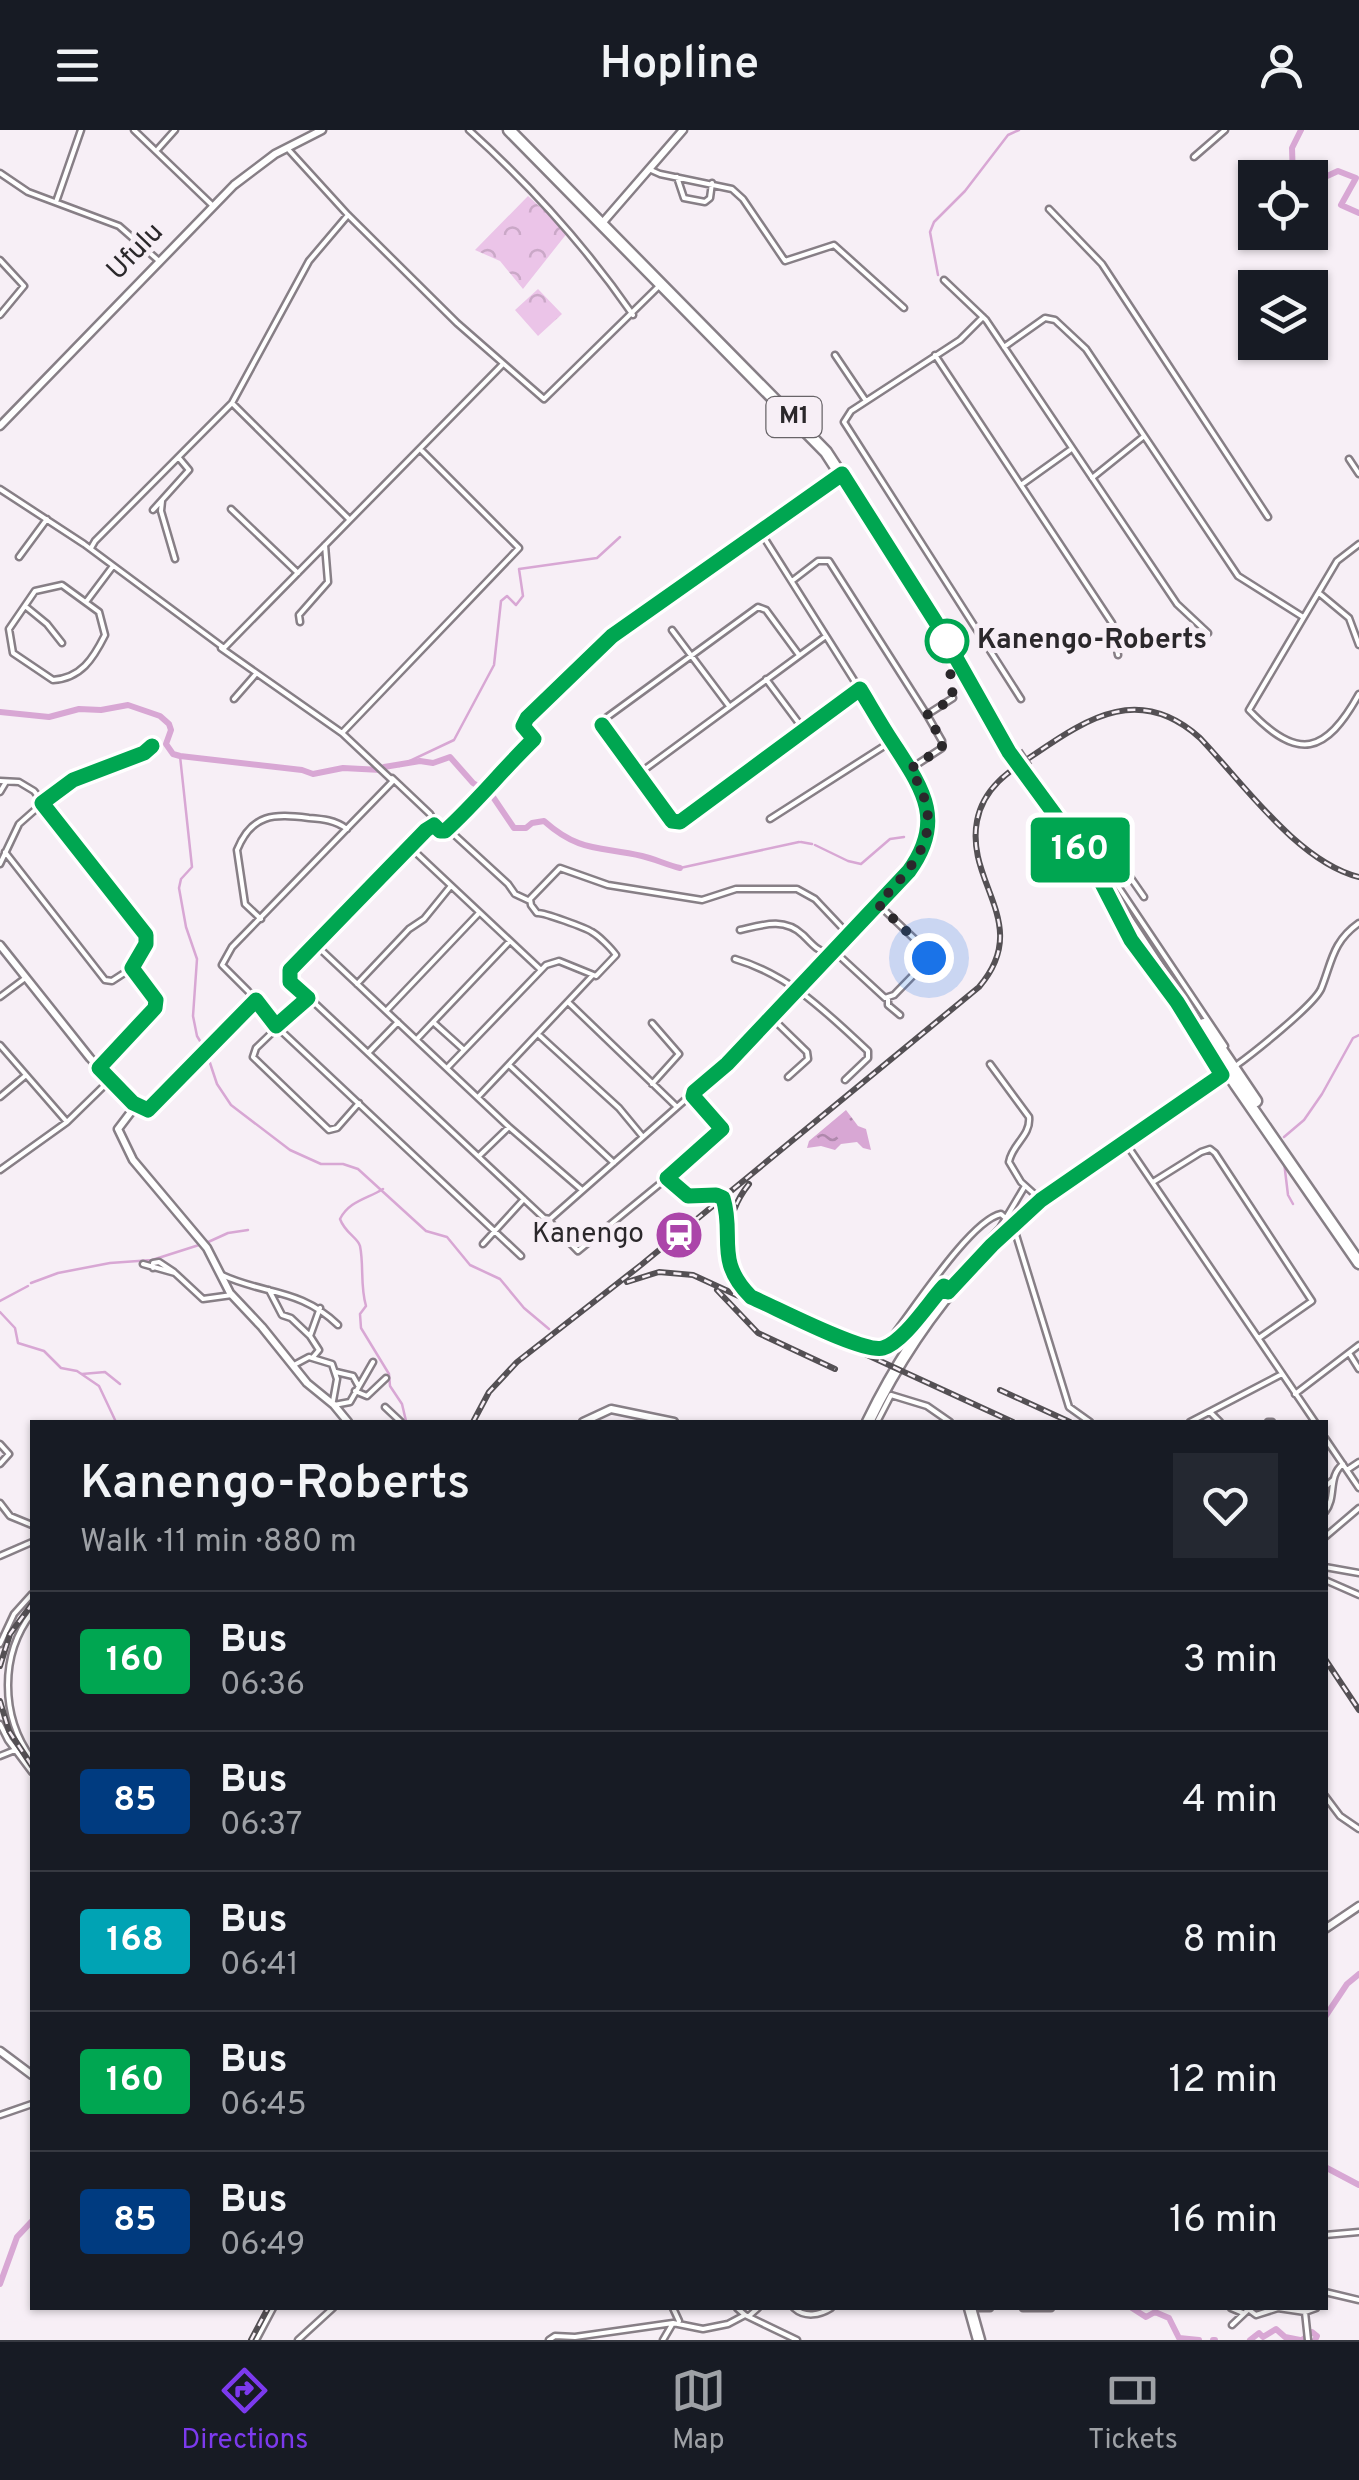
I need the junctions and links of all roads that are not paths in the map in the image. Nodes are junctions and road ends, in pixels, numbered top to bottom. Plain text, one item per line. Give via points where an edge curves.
1 (81, 130) edge
2 (134, 130) edge
3 (174, 130) edge
4 (322, 130) edge
5 (470, 130) edge
6 (511, 130) edge
7 (1225, 130) edge
8 (679, 132) edge
9 (286, 147) junction
10 (156, 150) junction
11 (1194, 157) dead end
12 (651, 170) junction
13 (0, 174) edge
14 (678, 177) junction
15 (712, 183) junction
16 (56, 202) junction
17 (212, 205) junction
18 (1049, 209) dead end
19 (348, 214) junction
20 (604, 221) junction
21 (0, 260) edge
22 (159, 262) junction
23 (944, 280) dead end
24 (662, 284) junction
25 (904, 308) dead end
26 (0, 315) edge
27 (632, 315) junction
28 (983, 317) junction
29 (1004, 347) junction
30 (835, 355) dead end
31 (935, 356) junction
32 (502, 365) junction
33 (866, 401) junction
34 (232, 403) junction
35 (0, 426) edge
36 (1144, 436) junction
37 (1072, 448) junction
38 (420, 450) junction
39 (179, 458) junction
40 (1349, 459) dead end
41 (844, 473) junction
42 (1359, 474) edge
43 (1092, 478) junction
44 (1021, 484) junction
45 (0, 490) edge
46 (164, 496) junction
47 (231, 509) dead end
48 (153, 510) dead end
49 (1268, 517) dead end
50 (47, 519) junction
51 (350, 520) junction
52 (762, 532) junction
53 (95, 540) junction
54 (84, 544) junction
55 (1359, 544) edge
56 (326, 546) junction
57 (91, 549) junction
58 (19, 557) dead end
59 (175, 558) dead end
60 (113, 566) junction
61 (298, 573) junction
62 (792, 581) junction
63 (1319, 593) junction
64 (86, 602) junction
65 (25, 606) junction
66 (1304, 617) junction
67 (300, 622) dead end
68 (672, 630) dead end
69 (1208, 633) dead end
70 (826, 636) junction
71 (62, 644) dead end
72 (1359, 645) edge
73 (221, 648) junction
74 (799, 654) junction
75 (1118, 655) dead end
76 (692, 656) junction
77 (255, 675) junction
78 (766, 679) junction
79 (860, 689) junction
80 (1359, 694) edge
81 (953, 698) dead end
82 (234, 699) dead end
83 (1021, 699) dead end
84 (729, 706) junction
85 (927, 715) junction
86 (804, 730) junction
87 (342, 734) junction
88 (892, 741) junction
89 (152, 746) dead end
90 (910, 769) junction
91 (1024, 769) junction
92 (637, 775) junction
93 (392, 778) junction
94 (3, 782) edge
95 (0, 792) edge
96 (42, 803) junction
97 (770, 819) dead end
98 (434, 825) junction
99 (348, 829) junction
100 (448, 829) junction
101 (1103, 838) dead end
102 (410, 848) junction
103 (5, 852) junction
104 (0, 864) edge
105 (451, 886) junction
106 (1144, 897) dead end
107 (530, 901) junction
108 (878, 904) junction
109 (480, 912) junction
110 (261, 918) junction
111 (1359, 924) edge
112 (740, 930) dead end
113 (848, 934) junction
114 (510, 942) junction
115 (0, 944) edge
116 (317, 946) junction
117 (831, 952) junction
118 (735, 959) dead end
119 (132, 968) junction
120 (541, 970) junction
121 (592, 976) junction
122 (26, 978) junction
123 (357, 984) junction
124 (798, 989) junction
125 (0, 997) edge
126 (308, 998) junction
127 (888, 998) junction
128 (256, 1000) junction
129 (570, 1003) junction
130 (386, 1011) junction
131 (900, 1015) dead end
132 (771, 1017) junction
133 (398, 1022) junction
134 (433, 1022) junction
135 (652, 1023) dead end
136 (276, 1026) junction
137 (539, 1034) junction
138 (417, 1039) junction
139 (0, 1045) edge
140 (464, 1050) junction
141 (368, 1053) junction
142 (990, 1064) dead end
143 (509, 1065) junction
144 (448, 1067) junction
145 (99, 1068) junction
146 (1230, 1070) junction
147 (25, 1076) junction
148 (788, 1076) dead end
149 (111, 1079) junction
150 (844, 1080) dead end
151 (652, 1084) junction
152 (479, 1096) junction
153 (693, 1096) junction
154 (0, 1097) edge
155 (133, 1103) junction
156 (360, 1103) junction
157 (677, 1107) junction
158 (67, 1122) junction
159 (510, 1127) junction
160 (644, 1137) junction
161 (1126, 1142) junction
162 (478, 1156) junction
163 (614, 1163) junction
164 (0, 1170) edge
165 (667, 1178) junction
166 (1152, 1182) junction
167 (1025, 1186) junction
168 (582, 1190) junction
169 (524, 1199) junction
170 (1041, 1200) junction
171 (547, 1219) junction
172 (1010, 1222) junction
173 (494, 1232) junction
174 (483, 1244) dead end
175 (1359, 1254) edge
176 (521, 1256) dead end
177 (1359, 1263) edge
178 (143, 1264) dead end
179 (222, 1275) junction
180 (266, 1287) junction
181 (946, 1289) junction
182 (232, 1295) junction
183 (320, 1308) junction
184 (914, 1308) junction
185 (921, 1313) junction
186 (338, 1325) dead end
187 (310, 1336) junction
188 (1258, 1338) junction
189 (892, 1343) junction
190 (1359, 1345) edge
191 (1350, 1353) junction
192 (313, 1357) junction
193 (373, 1362) dead end
194 (294, 1366) junction
195 (1359, 1369) edge
196 (336, 1372) junction
197 (1282, 1374) junction
198 (386, 1378) dead end
199 (357, 1388) junction
200 (1295, 1394) junction
201 (334, 1404) junction
202 (385, 1407) dead end
203 (1210, 1412) junction
204 (346, 1420) edge
205 (399, 1420) edge
206 (587, 1420) edge
207 (664, 1420) edge
208 (869, 1420) edge
209 (878, 1420) edge
210 (947, 1420) edge
211 (1087, 1420) edge
212 (1194, 1420) edge
213 (1218, 1420) edge
214 (1313, 1420) edge
215 (1328, 1442) edge
216 (0, 1444) edge
217 (1359, 1462) edge
218 (0, 1464) edge
219 (1345, 1467) junction
220 (1332, 1480) junction
221 (1328, 1483) edge
222 (1359, 1488) edge
223 (0, 1502) edge
224 (1328, 1508) edge
225 (1359, 1508) edge
226 (30, 1524) edge
227 (1328, 1534) edge
228 (30, 1543) edge
229 (0, 1556) edge
230 (1328, 1568) edge
231 (1359, 1573) edge
232 (1328, 1581) edge
233 (1359, 1595) edge
234 (30, 1596) edge
235 (30, 1617) edge
236 (9, 1625) junction
237 (0, 1644) edge
238 (10, 1646) junction
239 (0, 1724) edge
240 (15, 1750) junction
241 (0, 1756) edge
242 (30, 1756) edge
243 (30, 1769) edge
244 (1328, 1800) edge
245 (1359, 1828) edge
246 (1359, 1906) edge
247 (1328, 1928) edge
248 (0, 2051) edge
249 (30, 2074) edge
250 (30, 2105) edge
251 (0, 2115) edge
252 (1359, 2232) edge
253 (1328, 2235) edge
254 (1328, 2293) edge
255 (1359, 2300) edge
256 (272, 2310) edge
257 (331, 2310) edge
258 (673, 2310) edge
259 (740, 2310) edge
260 (755, 2310) edge
261 (796, 2310) edge
262 (827, 2310) edge
263 (971, 2310) edge
264 (1247, 2310) edge
265 (1272, 2310) edge
266 (1298, 2310) edge
267 (1310, 2310) edge
268 (1304, 2312) junction
269 (747, 2316) junction
270 (676, 2323) junction
271 (1232, 2325) dead end
272 (256, 2340) edge
273 (298, 2340) edge
274 (549, 2340) edge
275 (664, 2340) edge
276 (797, 2340) edge
277 (979, 2340) edge
278 (1308, 2340) edge

1 - 16 street
2 - 10 street
3 - 10 street
4 - 9 street, Ufulu
5 - 27 street via 558,218
6 - 20 highway, M1
6 - 24 highway, M1
7 - 11 street
8 - 12 street
9 - 17 street, Ufulu
9 - 19 street
10 - 17 street
12 - 14 street
12 - 20 street
13 - 16 street
14 - 15 street
14 - 15 street via 684,198 705,202
15 - 25 street via 738,194 785,261 834,245
16 - 22 street via 119,226
17 - 22 street, Ufulu
18 - 49 street via 1102,264
19 - 32 street
19 - 34 street via 309,260
20 - 41 highway, M1 via 798,414
21 - 26 street via 24,286
22 - 35 street, Ufulu
23 - 28 street
24 - 27 street
24 - 41 highway, M1
27 - 32 street via 544,399
28 - 29 street
28 - 31 street
29 - 36 street via 1040,320 1055,320 1086,350
29 - 37 street
30 - 33 street
31 - 33 street
31 - 44 street
32 - 38 street
33 - 83 street via 847,414 846,429
34 - 39 street
34 - 51 street
36 - 43 street
36 - 66 street via 1238,576
37 - 43 street
37 - 44 street
38 - 51 street
38 - 87 street via 520,548
39 - 46 street via 188,470
39 - 53 street
40 - 42 street
41 - 52 street
41 - 91 highway, M1, bridge via 965,662
43 - 69 street via 1177,604
44 - 75 street via 1112,622
45 - 50 street
46 - 48 street
46 - 59 street via 161,511
47 - 61 street
50 - 54 street
50 - 58 street
51 - 56 street
52 - 62 street
52 - 100 street via 612,636 567,678 524,722 534,739
53 - 54 street
53 - 57 street
54 - 57 street
55 - 63 street via 1338,561
56 - 61 street
56 - 67 street via 328,582 299,614
57 - 60 street
60 - 64 street
60 - 73 street
61 - 73 street
62 - 70 street
62 - 85 street via 818,561 829,561
63 - 66 street
63 - 72 street via 1349,618
64 - 65 street via 59,585 37,590
64 - 65 street via 101,616 104,637 81,671 56,680 12,652 9,629
65 - 71 street
66 - 80 street via 1248,710 1290,741 1312,745 1333,734
68 - 76 street
70 - 74 street
70 - 79 street
73 - 77 street
74 - 76 street via 760,607
74 - 78 street
76 - 84 street
76 - 92 street via 603,721
77 - 82 street
77 - 87 street
78 - 84 street
78 - 86 street
79 - 86 street
79 - 88 street
81 - 85 street
84 - 92 street
85 - 90 street via 942,748
86 - 92 street via 680,822 672,821
87 - 93 street
88 - 90 street
88 - 97 street
89 - 96 street via 73,780
90 - 108 street via 928,807 927,834 917,860
91 - 146 highway, M1
91 - 146 highway, M1 via 1081,843
93 - 98 street
93 - 99 street
94 - 95 street
94 - 96 street via 29,787
96 - 103 street via 19,824
96 - 119 street via 146,935
98 - 100 street
98 - 102 street
99 - 110 street
99 - 110 street via 277,814 258,822 237,850 245,904
100 - 107 street
101 - 106 street
102 - 105 street
102 - 116 street
103 - 104 street
103 - 119 street via 104,980
105 - 109 street
105 - 123 street
107 - 113 street via 562,867 608,885 702,900 736,889 797,889
107 - 121 street via 537,912 591,931 614,950
108 - 113 street
108 - 127 street via 929,954
109 - 114 street
109 - 130 street
110 - 128 street via 222,962
111 - 146 street via 1338,944 1319,992
112 - 117 street via 785,925
113 - 117 street
114 - 120 street
114 - 134 street
115 - 122 street
116 - 123 street
116 - 126 street via 288,974
117 - 124 street
117 - 127 street
118 - 124 street
119 - 145 street via 156,1004
120 - 121 street via 556,960
120 - 140 street
121 - 129 street
122 - 125 street
122 - 145 street
123 - 130 street
124 - 132 street
124 - 150 street via 868,1051
126 - 136 street
126 - 141 street
127 - 131 street
128 - 136 street
128 - 155 street via 151,1108
129 - 137 street
129 - 151 street
130 - 133 street
132 - 148 street via 808,1058
132 - 153 street
133 - 138 street
133 - 141 street
134 - 138 street
134 - 140 street
135 - 151 street via 680,1054
136 - 156 street
136 - 156 street via 254,1057 318,1121 334,1130
137 - 143 street
137 - 160 street
138 - 144 street
139 - 147 street
140 - 144 street
141 - 162 street
142 - 167 street via 1029,1118 1009,1162
143 - 152 street
143 - 163 street
144 - 152 street
145 - 149 street
146 - 161 highway
146 - 175 highway, M1
146 - 177 highway, M1
147 - 154 street
147 - 158 street
149 - 155 street
149 - 158 street
151 - 157 street
152 - 159 street
153 - 157 street
153 - 165 street via 722,1129
155 - 179 street via 118,1129 130,1156
156 - 173 street
157 - 160 street
158 - 164 street
159 - 162 street
159 - 168 street
160 - 163 street
161 - 166 street
161 - 170 highway
162 - 169 street
163 - 168 street
165 - 171 street via 578,1251
165 - 189 street via 688,1196 723,1198 730,1263 751,1297 857,1344 879,1349
166 - 188 street
166 - 188 street via 1206,1149 1215,1153 1312,1300
167 - 170 street
167 - 172 street
168 - 171 street
169 - 171 street
169 - 173 street
170 - 172 highway
172 - 181 highway
172 - 184 street via 997,1214 988,1220
172 - 211 street via 1070,1407
173 - 174 street
173 - 176 street
178 - 182 street via 175,1273 203,1298
179 - 180 street
179 - 182 street
180 - 183 street
180 - 187 street via 282,1315
181 - 185 street
181 - 208 highway
182 - 194 street
183 - 186 street
183 - 187 street
184 - 185 street
184 - 189 street
185 - 189 street
187 - 192 street via 319,1350
188 - 197 street
190 - 191 street
191 - 195 street
191 - 200 street
192 - 194 street
192 - 196 street
193 - 199 street
194 - 201 street
196 - 199 street via 352,1376
196 - 201 street
197 - 200 street
197 - 203 street
198 - 199 street via 366,1396
199 - 201 street via 348,1404
200 - 214 street
201 - 204 street
202 - 205 street
203 - 212 street
203 - 213 street
206 - 207 street via 611,1409
209 - 210 street via 891,1396
215 - 219 street
216 - 218 street via 9,1454
217 - 219 street
219 - 220 street
219 - 222 street
220 - 221 street
220 - 224 street
223 - 226 street via 10,1516
225 - 227 street
228 - 229 street
230 - 231 street
232 - 233 street
234 - 236 street
235 - 238 street
236 - 237 street
236 - 238 street
238 - 242 street via 4,1704
239 - 240 street
240 - 241 street
240 - 243 street
244 - 245 street
246 - 247 street
248 - 249 street
250 - 251 street
252 - 253 street
254 - 255 street
256 - 272 street
257 - 273 street
258 - 270 street
259 - 269 street
260 - 269 street
261 - 262 street
263 - 277 highway
264 - 265 street via 1256,2316
264 - 271 street
266 - 268 street
267 - 268 street
268 - 278 street
269 - 270 street via 703,2329
269 - 276 street
270 - 274 street
270 - 275 street

